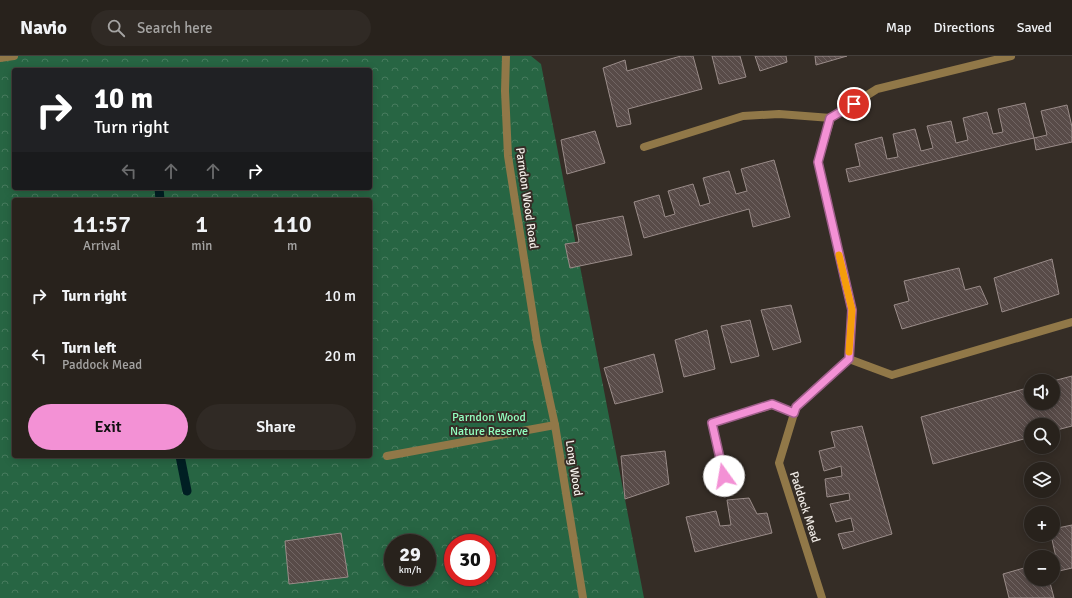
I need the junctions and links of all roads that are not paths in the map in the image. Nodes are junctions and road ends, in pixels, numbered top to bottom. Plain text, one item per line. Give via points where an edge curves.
1 (14, 56) edge
2 (506, 56) edge
3 (1011, 56) edge
4 (1, 59) edge
5 (830, 118) junction
6 (644, 147) dead end
7 (1072, 322) edge
8 (537, 342) joint
9 (849, 359) junction
10 (794, 413) junction
11 (555, 424) junction
12 (386, 456) dead end
13 (724, 476) dead end
14 (583, 598) edge
15 (822, 598) edge

1 - 4 street
2 - 8 street, Parndon Wood Road via 508,156
3 - 5 street via 877,89
5 - 6 street via 779,114 743,116
5 - 9 street via 818,162 852,310
7 - 9 street via 892,375
8 - 11 street, Long Wood
9 - 10 street, Paddock Mead via 796,407
10 - 13 street via 772,404 712,423
10 - 15 street, Paddock Mead via 779,463
11 - 12 street
11 - 14 street, Long Wood

